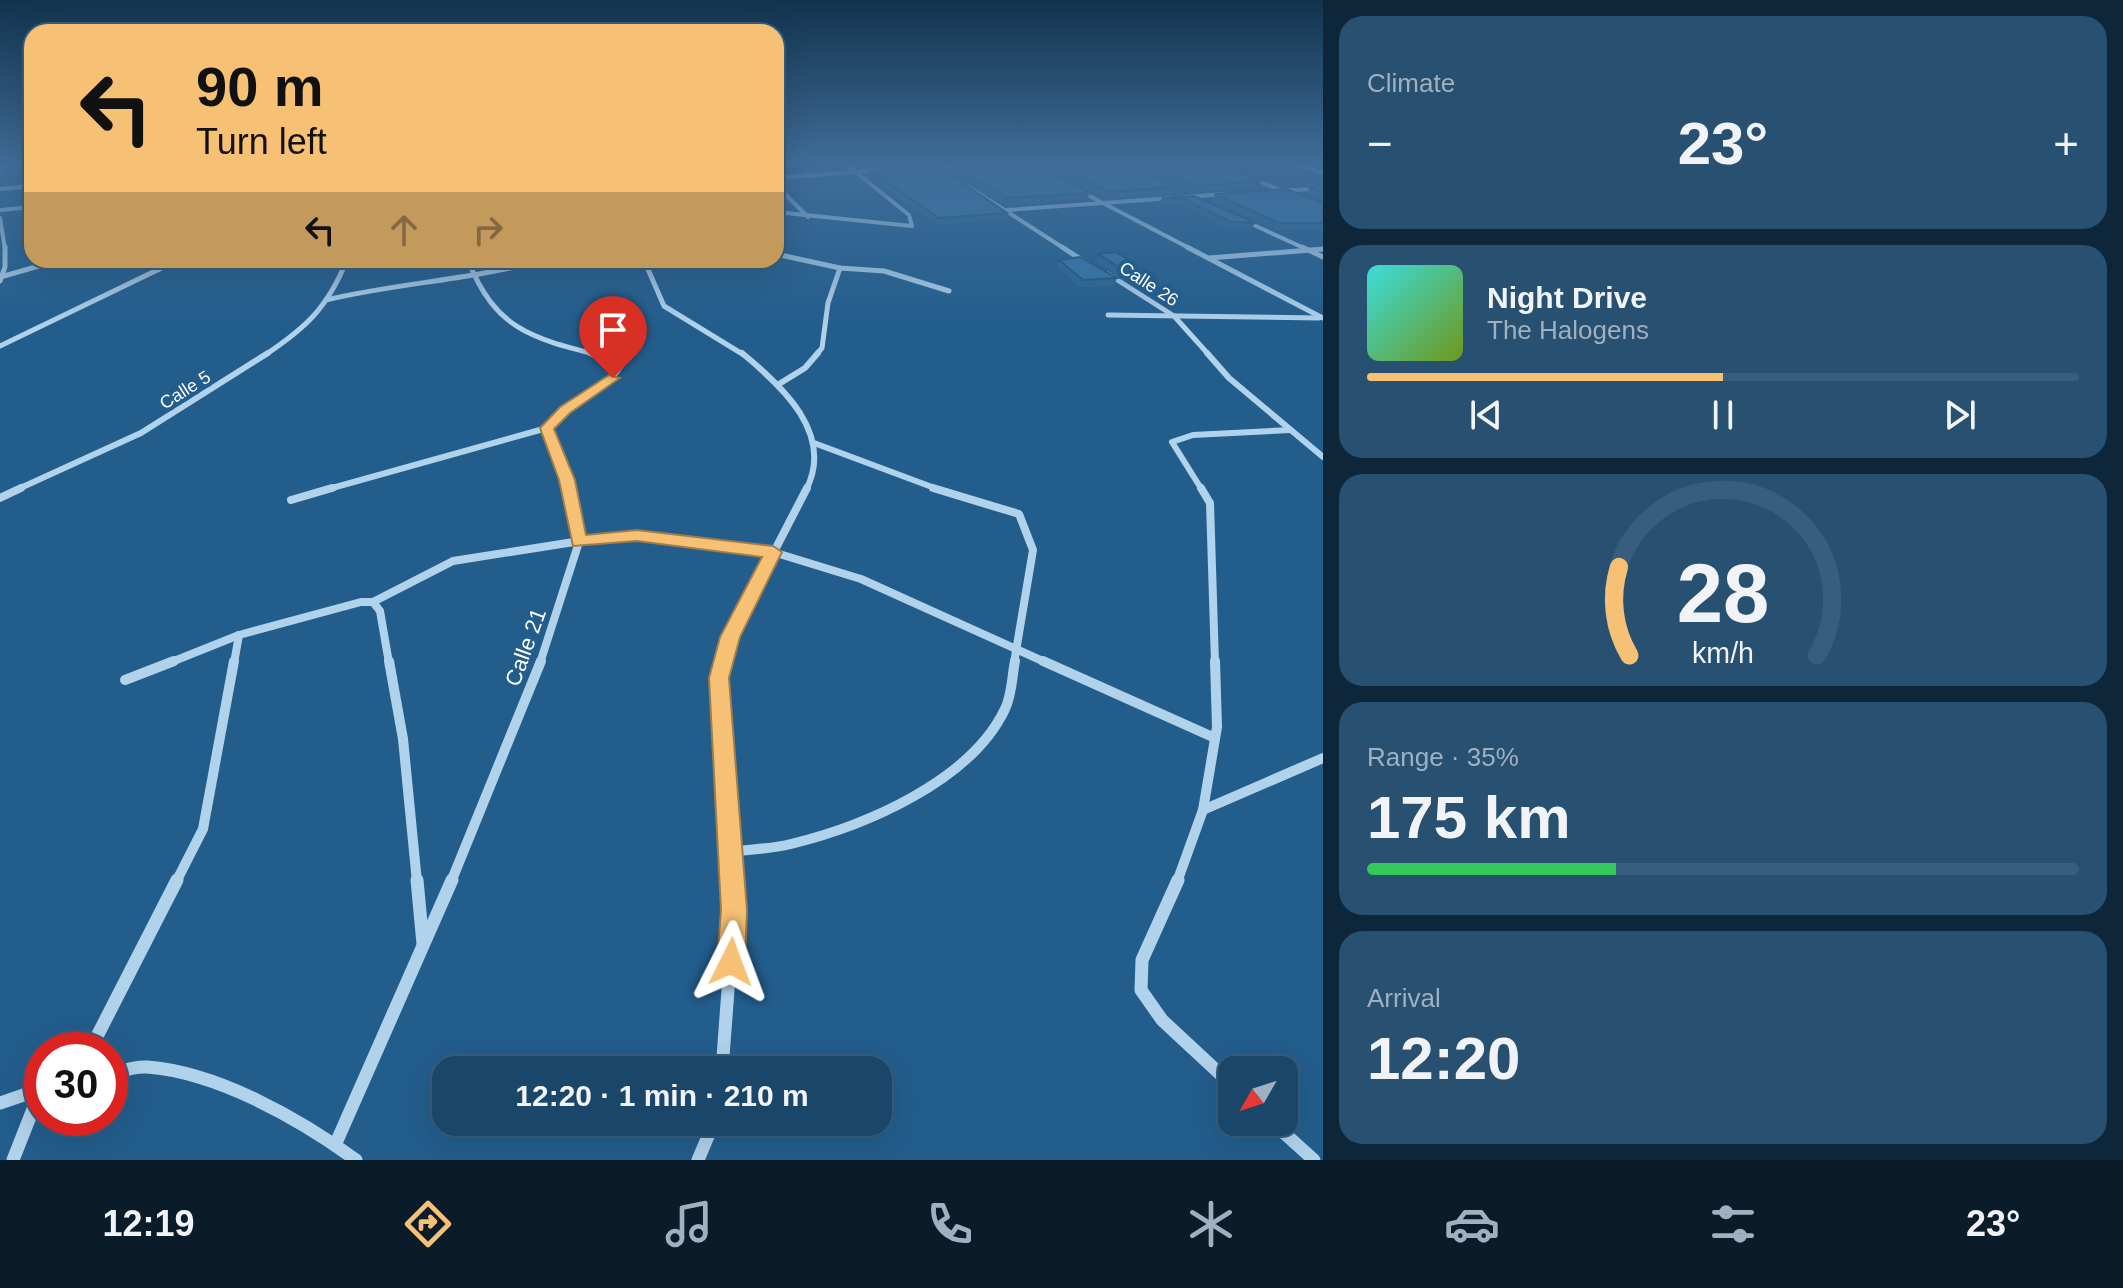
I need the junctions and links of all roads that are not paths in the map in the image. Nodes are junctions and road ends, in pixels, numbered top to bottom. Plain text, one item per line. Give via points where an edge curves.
1 (833, 219) edge
2 (910, 219) edge
3 (1020, 219) edge
4 (1132, 219) edge
5 (1240, 219) edge
6 (1, 238) edge
7 (1323, 249) edge
8 (1308, 250) junction
9 (784, 256) edge
10 (1323, 257) edge
11 (1208, 258) junction
12 (34, 268) edge
13 (161, 268) edge
14 (344, 268) edge
15 (471, 268) edge
16 (508, 268) edge
17 (647, 268) edge
18 (840, 268) junction
19 (474, 276) junction
20 (1, 278) edge
21 (949, 291) dead end
22 (325, 300) junction
23 (1108, 315) dead end
24 (1174, 316) junction
25 (1323, 318) edge
26 (0, 346) edge
27 (779, 384) junction
28 (547, 428) junction
29 (1290, 430) junction
30 (814, 443) junction
31 (1323, 457) edge
32 (0, 498) edge
33 (291, 500) dead end
34 (579, 542) junction
35 (773, 552) junction
36 (373, 602) junction
37 (239, 635) junction
38 (1016, 649) junction
39 (125, 680) dead end
40 (1215, 738) junction
41 (1323, 758) edge
42 (1203, 810) junction
43 (730, 852) junction
44 (423, 947) junction
45 (99, 1032) edge
46 (723, 1056) edge
47 (128, 1070) edge
48 (1218, 1072) edge
49 (24, 1095) edge
50 (0, 1103) edge
51 (24, 1133) edge
52 (708, 1136) edge
53 (1287, 1136) edge
54 (336, 1143) junction
55 (13, 1160) edge
56 (356, 1160) edge
57 (698, 1160) edge
58 (1314, 1160) edge

1 - 2 street via 912,226
3 - 24 street, Calle 26
4 - 11 street
5 - 8 street
6 - 20 street
7 - 8 street
8 - 10 street
8 - 11 street
9 - 18 street
11 - 25 street
12 - 20 street
13 - 26 street
14 - 22 street, Calle 5
15 - 19 street
16 - 19 street
17 - 27 street via 664,306 740,352
18 - 21 street via 884,271
18 - 27 street via 828,303 822,348 805,368
19 - 22 street
19 - 28 street via 506,323 546,343 611,359 620,367
22 - 32 street, Calle 5 via 311,322 176,412
23 - 24 street
24 - 25 street
24 - 29 street, Calle 26 via 1229,378
27 - 30 street
28 - 33 street
28 - 34 street, Calle 21 via 567,480
29 - 31 street, Calle 26
29 - 40 street via 1193,435 1172,442 1210,503
30 - 35 street via 809,485
30 - 38 street via 918,484 1019,514 1033,550
34 - 35 street via 637,536
34 - 36 street via 453,561
34 - 44 street, Calle 21 via 552,633
35 - 38 street via 861,579
35 - 43 street via 720,668
36 - 37 street
36 - 44 street via 380,611 403,739
37 - 39 street
37 - 45 street via 203,829
38 - 40 street
38 - 43 street via 1007,706 988,739 939,780 892,809 791,844
40 - 42 street
41 - 42 street
42 - 48 street via 1142,960 1141,990 1162,1020
43 - 46 street via 734,910
44 - 54 street, Calle 21
47 - 54 street via 144,1067 216,1082
49 - 50 street
51 - 55 street
52 - 57 street
53 - 58 street
54 - 56 street

